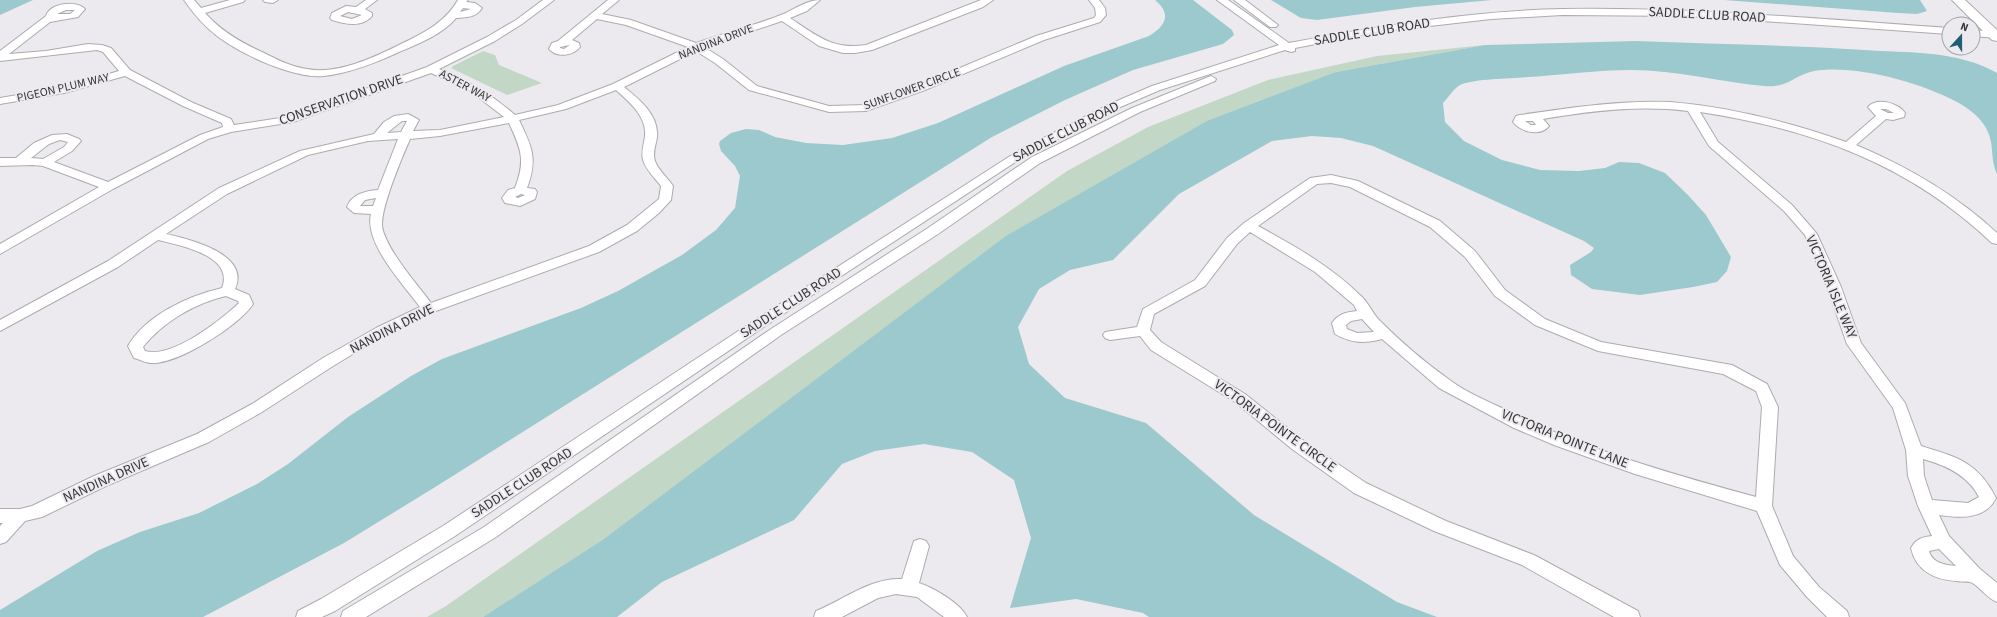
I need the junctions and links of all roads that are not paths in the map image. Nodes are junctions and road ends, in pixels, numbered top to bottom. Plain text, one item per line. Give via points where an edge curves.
1 (189, 0) edge
2 (240, 0) edge
3 (268, 0) edge
4 (273, 0) edge
5 (372, 0) edge
6 (549, 0) edge
7 (614, 0) edge
8 (814, 0) edge
9 (988, 0) edge
10 (1094, 0) edge
11 (1222, 0) edge
12 (1239, 0) edge
13 (1958, 0) edge
14 (1972, 0) edge
15 (462, 2) edge
16 (358, 10) dead end
17 (198, 12) junction
18 (452, 15) junction
19 (596, 16) junction
20 (52, 17) dead end
21 (783, 18) junction
22 (1941, 30) edge
23 (1981, 33) edge
24 (1996, 34) edge
25 (1941, 37) edge
26 (1981, 38) edge
27 (563, 42) dead end
28 (696, 47) junction
29 (1298, 48) junction
30 (0, 57) edge
31 (431, 69) junction
32 (126, 72) junction
33 (617, 86) junction
34 (0, 101) edge
35 (1692, 108) junction
36 (1884, 115) dead end
37 (1533, 117) dead end
38 (513, 119) junction
39 (229, 129) junction
40 (405, 135) junction
41 (378, 137) junction
42 (1848, 146) junction
43 (20, 161) junction
44 (0, 162) edge
45 (45, 163) junction
46 (109, 186) junction
47 (520, 190) dead end
48 (384, 193) junction
49 (378, 209) junction
50 (1249, 226) junction
51 (156, 236) junction
52 (1997, 240) edge
53 (0, 250) edge
54 (227, 291) junction
55 (428, 309) junction
56 (1366, 314) junction
57 (760, 323) junction
58 (0, 326) edge
59 (776, 332) junction
60 (1143, 332) junction
61 (1384, 334) junction
62 (1110, 335) dead end
63 (1914, 450) junction
64 (1764, 506) junction
65 (1926, 506) junction
66 (0, 516) edge
67 (20, 516) junction
68 (0, 537) edge
69 (1943, 541) junction
70 (920, 546) dead end
71 (1974, 574) junction
72 (909, 587) junction
73 (1813, 592) junction
74 (1997, 594) edge
75 (305, 617) edge
76 (350, 617) edge
77 (823, 617) edge
78 (958, 617) edge
79 (1631, 617) edge
80 (1825, 617) edge
81 (1840, 617) edge

1 - 17 street
2 - 17 street
3 - 4 street
5 - 16 street
6 - 31 street, CONSERVATION DRIVE via 491,39
7 - 19 street
8 - 21 street, NANDINA DRIVE via 804,9
9 - 21 street via 876,46 854,52 830,48
10 - 28 street, SUNFLOWER CIRCLE via 1100,8 1101,15 1097,20 1040,38 866,108 829,109 753,88 719,61
11 - 29 street
12 - 29 street
13 - 24 main road
14 - 24 main road
15 - 18 street
15 - 18 street via 477,8 469,14
17 - 18 street via 225,37 264,57 308,73 320,74 341,70 392,52 429,34 448,21
19 - 27 street
19 - 28 street, SUNFLOWER CIRCLE via 628,22
20 - 30 street via 42,22
21 - 28 street, NANDINA DRIVE
22 - 29 street, SADDLE CLUB ROAD via 1690,13 1562,12 1431,22 1377,29
23 - 24 street
24 - 26 street
25 - 29 street, SADDLE CLUB ROAD via 1766,24 1603,18 1475,25
28 - 33 street, NANDINA DRIVE
29 - 57 street, SADDLE CLUB ROAD via 1156,88 1114,106 1022,153
29 - 59 street, SADDLE CLUB ROAD via 1167,96 1036,160 933,231
30 - 32 street via 18,58 98,47 107,50
31 - 38 street, ASTER WAY via 473,88 495,102
31 - 39 street, CONSERVATION DRIVE via 290,120
32 - 34 street, PIGEON PLUM WAY via 65,90
32 - 39 street via 187,104 227,121
33 - 38 street, NANDINA DRIVE via 562,107
33 - 55 street, NANDINA DRIVE via 646,114 651,132 647,151 649,162 667,186 665,200 632,228 594,249
35 - 37 street via 1618,106
35 - 42 street via 1755,117
35 - 63 street, VICTORIA ISLE WAY via 1713,144 1788,208 1811,234 1834,287 1854,344 1900,407
36 - 42 street
38 - 40 street, NANDINA DRIVE via 475,127
38 - 47 street, ASTER WAY via 526,147 527,172
39 - 46 street, CONSERVATION DRIVE via 204,137
40 - 41 street, NANDINA DRIVE
40 - 41 street via 414,120 398,118
40 - 48 street
41 - 51 street, NANDINA DRIVE via 335,144 266,170 223,192
42 - 52 street via 1910,175 1961,208
43 - 44 street
43 - 45 street
43 - 45 street via 51,138 62,136 75,141 68,149
45 - 46 street
46 - 53 street, CONSERVATION DRIVE
48 - 49 street
48 - 49 street via 359,199 353,204 357,210
49 - 55 street via 376,226 384,245
50 - 56 street, VICTORIA POINTE LANE via 1300,254 1332,278 1360,302
50 - 60 street via 1232,241 1200,283 1148,312
50 - 64 street via 1314,182 1331,179 1354,184 1435,224 1470,254 1500,293 1540,322 1598,346 1727,369 1762,388 1770,407
51 - 54 street via 195,245 222,260 230,274 231,284
51 - 58 street, NANDINA DRIVE via 113,264
54 - 54 street via 244,298 246,304 237,315 170,354 151,358 139,354 135,346 142,335 205,297
55 - 67 street, NANDINA DRIVE via 374,335 203,438 100,481 36,512
56 - 61 street, VICTORIA POINTE LANE
56 - 61 street via 1347,317 1339,323 1340,331 1351,338 1367,339
57 - 59 street
57 - 75 street, SADDLE CLUB ROAD via 449,531
59 - 76 street, SADDLE CLUB ROAD via 490,532
60 - 62 street
60 - 79 street, VICTORIA POINTE CIRCLE via 1156,346 1240,398 1298,445 1360,488 1440,526 1528,560
61 - 64 street, VICTORIA POINTE LANE via 1443,383 1518,423 1603,457
63 - 65 street, VICTORIA ISLE WAY via 1916,476
63 - 65 street via 1950,461 1966,469 1985,489 1988,498 1985,505 1974,509
64 - 73 street via 1786,560
65 - 69 street, VICTORIA ISLE WAY
66 - 67 street, NANDINA DRIVE
67 - 68 street
69 - 71 street, VICTORIA ISLE WAY
69 - 71 street via 1925,544 1920,548 1920,554 1925,561 1935,569 1947,573
70 - 72 street
71 - 74 street, VICTORIA ISLE WAY
72 - 77 street via 887,586
72 - 78 street via 924,592
73 - 80 street
73 - 81 street

